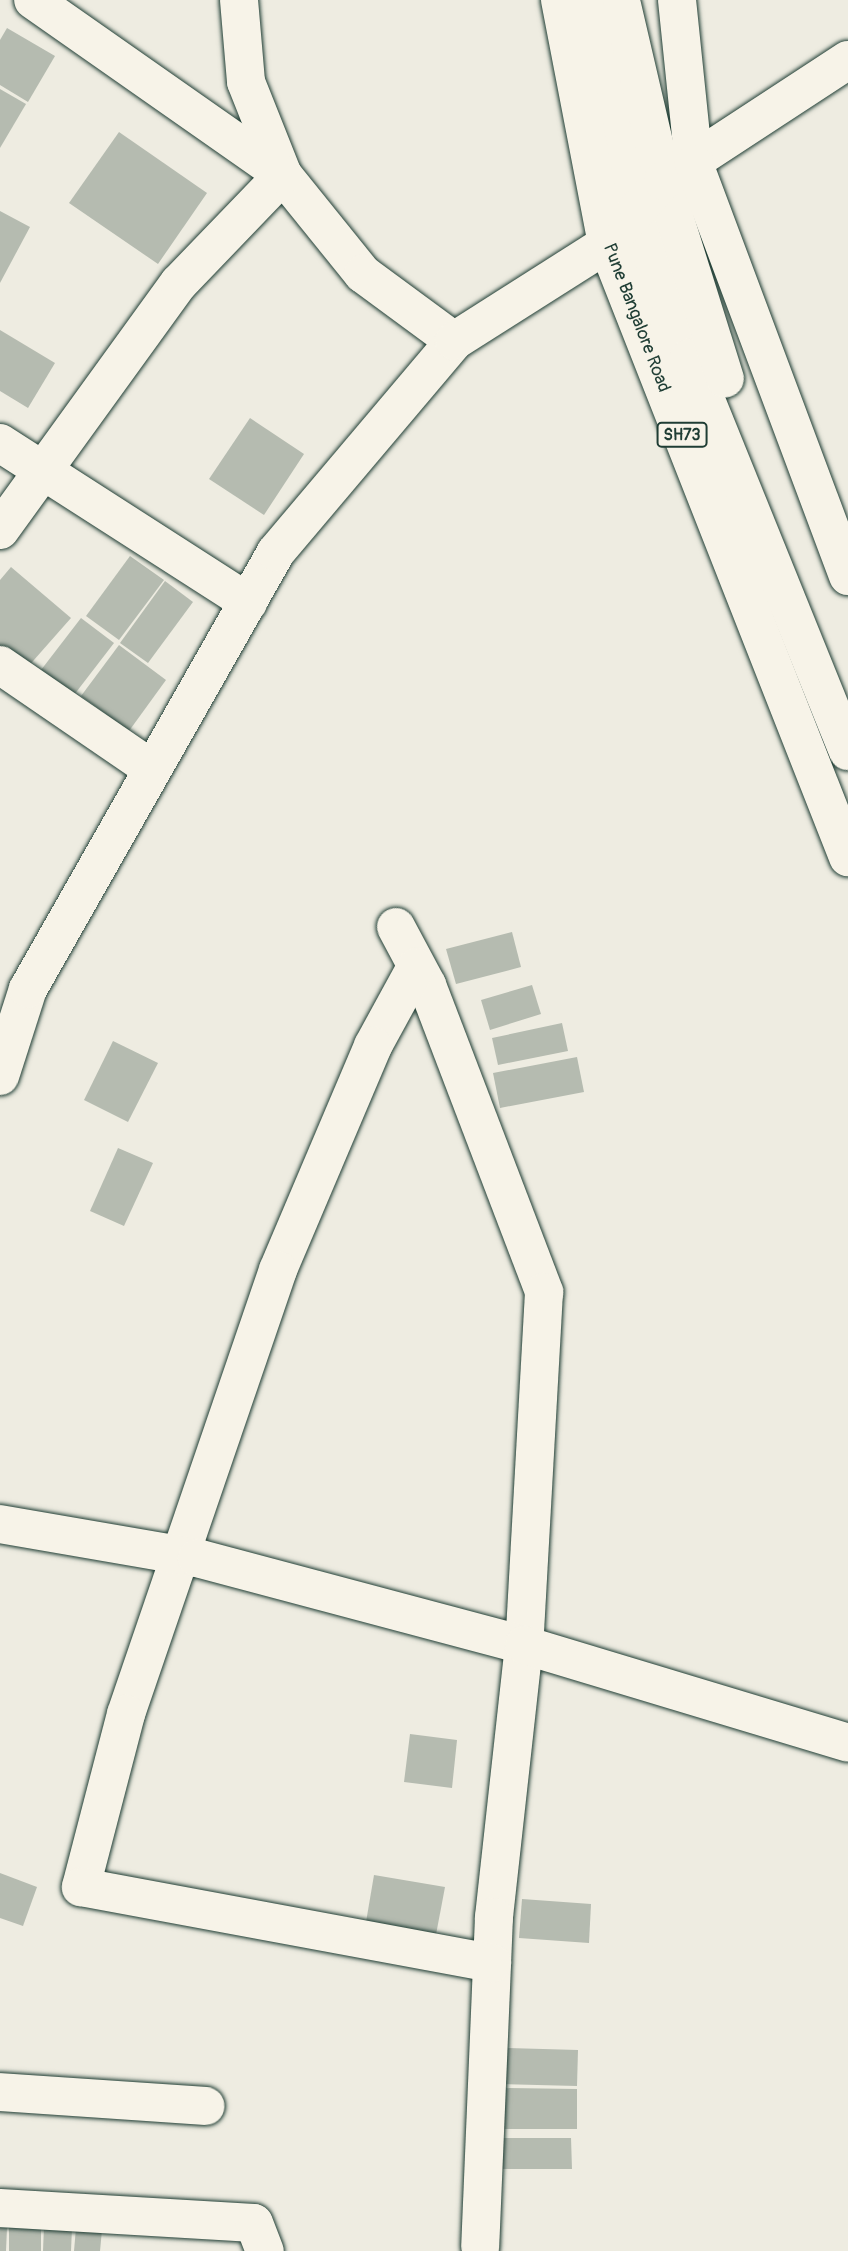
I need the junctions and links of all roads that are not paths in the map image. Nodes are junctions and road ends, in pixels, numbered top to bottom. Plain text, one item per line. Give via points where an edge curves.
1 (33, 0) edge
2 (239, 0) edge
3 (560, 0) edge
4 (596, 0) edge
5 (621, 0) edge
6 (677, 0) edge
7 (848, 60) edge
8 (679, 173) junction
9 (283, 175) junction
10 (634, 209) junction
11 (607, 244) junction
12 (454, 341) junction
13 (0, 443) edge
14 (43, 471) junction
15 (0, 530) edge
16 (848, 576) edge
17 (248, 602) junction
18 (0, 665) edge
19 (848, 701) edge
20 (848, 751) edge
21 (152, 769) junction
22 (848, 857) edge
23 (396, 927) dead end
24 (416, 967) junction
25 (0, 1076) edge
26 (0, 1524) edge
27 (181, 1555) junction
28 (524, 1646) junction
29 (848, 1743) edge
30 (492, 1963) junction
31 (0, 2092) edge
32 (206, 2106) dead end
33 (0, 2208) edge
34 (480, 2247) dead end
35 (265, 2251) edge

1 - 9 street
2 - 9 street via 246,82
3 - 11 street, Pune Bangalore Road / SH73
4 - 10 street
5 - 8 street
6 - 8 street
7 - 8 street
8 - 10 street
8 - 16 street
8 - 19 street via 709,336
9 - 12 street via 363,274
9 - 14 street via 179,283
10 - 11 street
10 - 20 street via 689,358
11 - 12 street
11 - 22 street, Pune Bangalore Road / SH73
12 - 17 street via 276,552
13 - 14 street
14 - 15 street
14 - 17 street
17 - 21 street
18 - 21 street
21 - 25 street via 28,989
23 - 24 street
24 - 27 street via 373,1046 278,1270
24 - 28 street via 544,1292
26 - 27 street
27 - 28 street
27 - 30 street via 126,1714 81,1887
28 - 29 street
28 - 30 street
30 - 34 street
31 - 32 street
33 - 35 street via 254,2223

